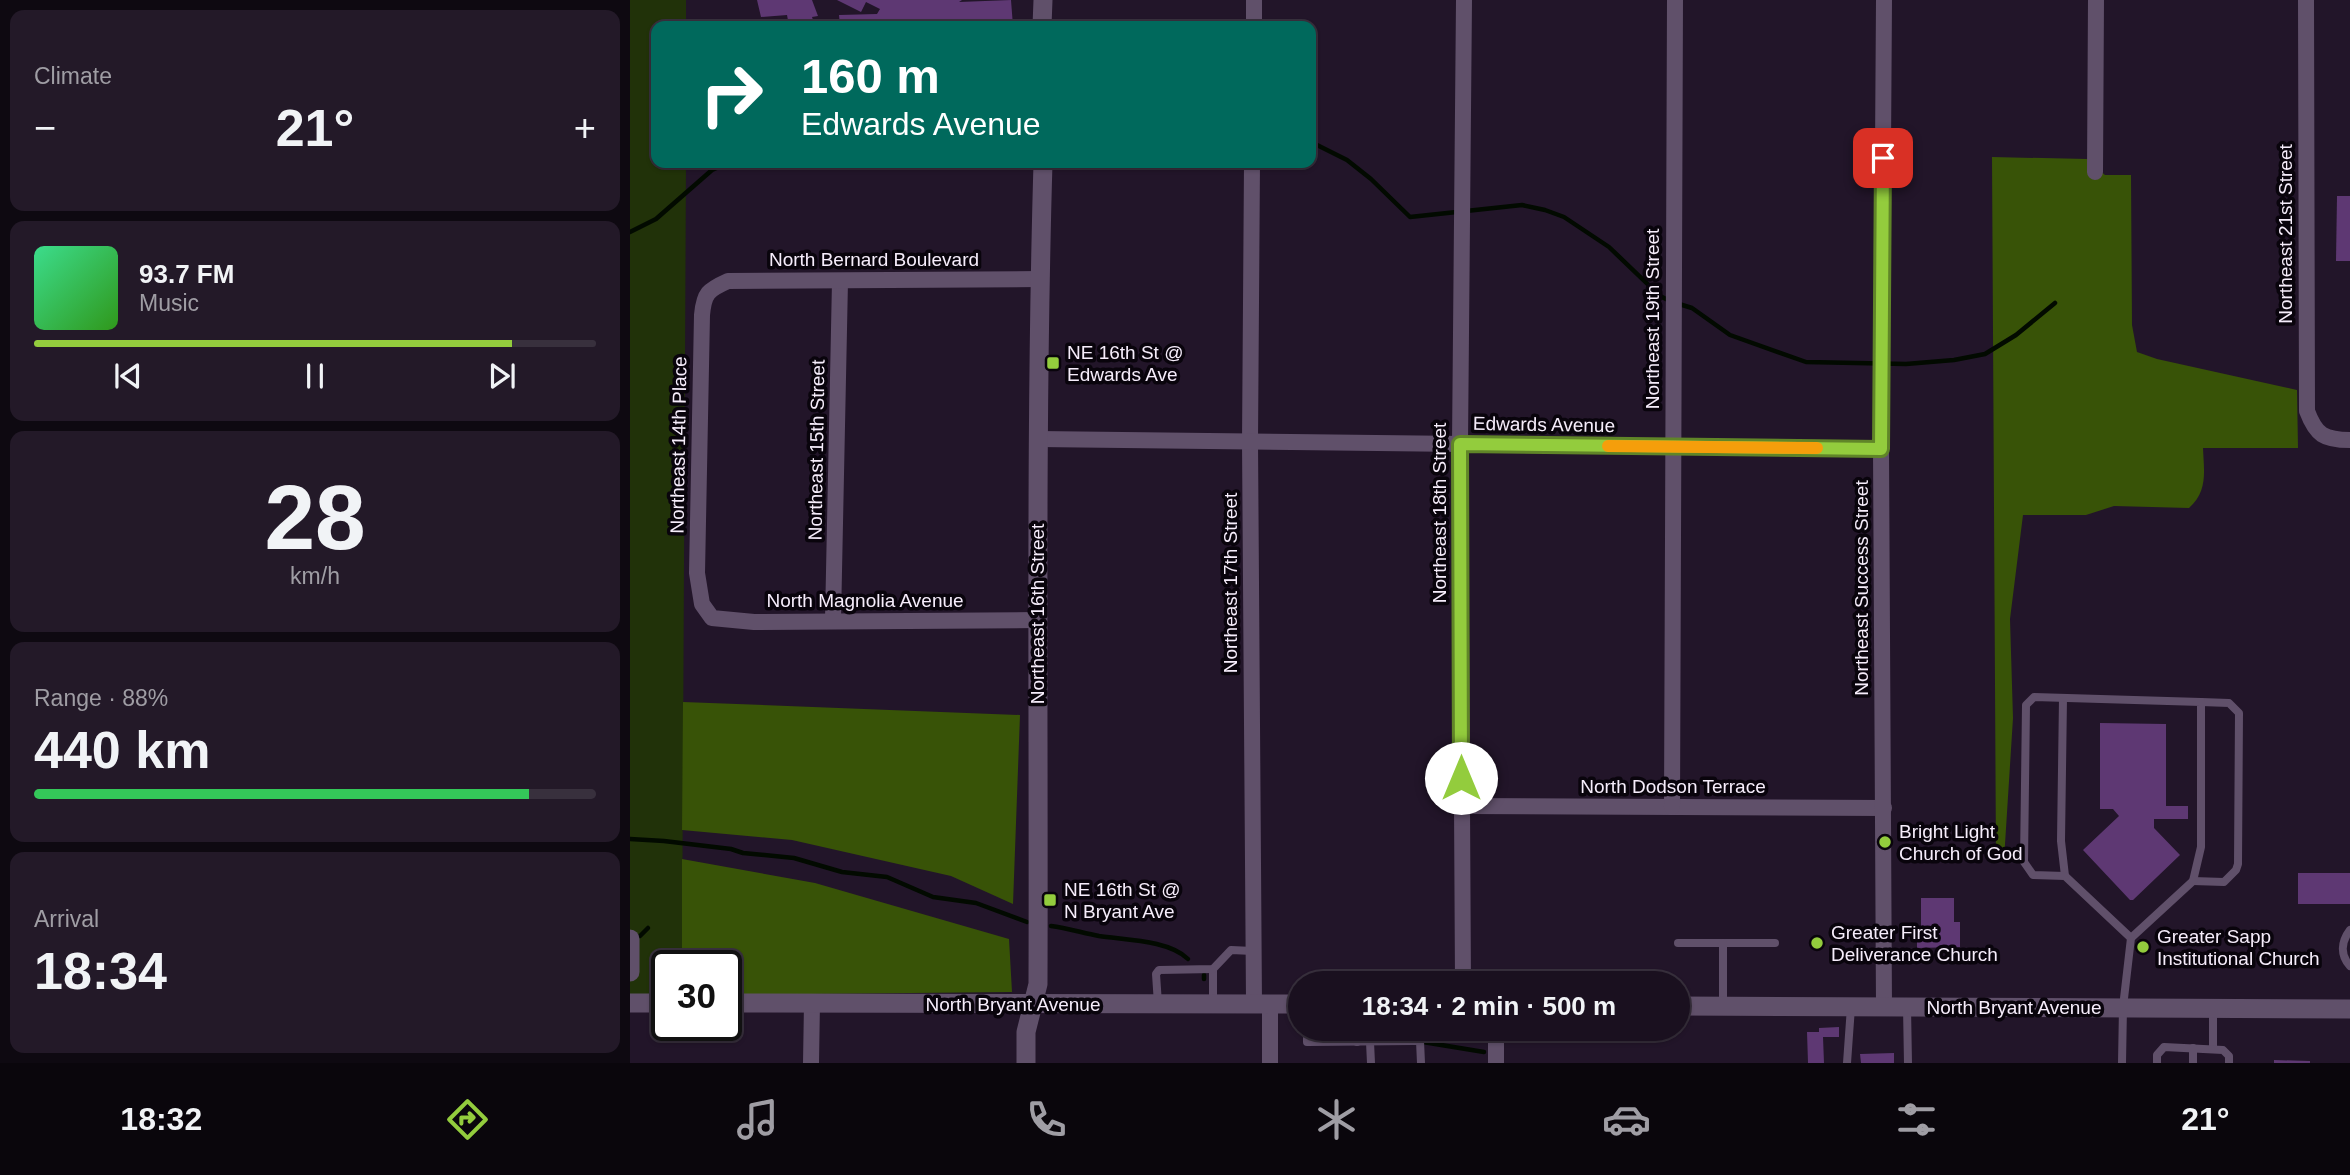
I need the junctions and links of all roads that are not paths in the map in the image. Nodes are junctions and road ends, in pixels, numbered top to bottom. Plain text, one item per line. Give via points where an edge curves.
1 (1043, 0) edge
2 (1254, 0) edge
3 (1464, 0) edge
4 (1675, 0) edge
5 (1884, 0) edge
6 (2096, 0) edge
7 (2306, 0) edge
8 (1042, 21) edge
9 (1254, 21) edge
10 (1043, 168) edge
11 (1252, 168) edge
12 (2095, 172) dead end
13 (1039, 279) junction
14 (840, 281) junction
15 (710, 289) joint
16 (1038, 439) junction
17 (2350, 440) edge
18 (1250, 442) junction
19 (1460, 444) junction
20 (1672, 447) junction
21 (1881, 449) junction
22 (702, 604) joint
23 (833, 620) junction
24 (1036, 620) junction
25 (2063, 698) junction
26 (2202, 702) junction
27 (1461, 806) junction
28 (1672, 807) junction
29 (1884, 807) junction
30 (2065, 876) junction
31 (2193, 881) junction
32 (2350, 930) edge
33 (2131, 938) junction
34 (630, 939) edge
35 (1678, 943) dead end
36 (1723, 943) junction
37 (1775, 943) dead end
38 (1253, 951) junction
39 (2350, 967) edge
40 (1213, 969) junction
41 (1463, 971) edge
42 (630, 972) edge
43 (630, 1003) edge
44 (651, 1003) edge
45 (742, 1003) edge
46 (812, 1003) junction
47 (1213, 1003) junction
48 (1262, 1003) junction
49 (1033, 1004) junction
50 (1158, 1004) junction
51 (1288, 1004) edge
52 (1690, 1006) edge
53 (1723, 1006) junction
54 (1851, 1007) junction
55 (1884, 1007) junction
56 (1907, 1007) junction
57 (2123, 1007) junction
58 (2213, 1008) junction
59 (2350, 1009) edge
60 (1307, 1041) edge
61 (1417, 1041) joint
62 (1496, 1041) edge
63 (1357, 1042) joint
64 (1370, 1042) junction
65 (2193, 1048) junction
66 (2213, 1048) junction
67 (811, 1063) edge
68 (1026, 1063) edge
69 (1270, 1063) edge
70 (1371, 1063) edge
71 (1421, 1063) edge
72 (1496, 1063) edge
73 (1847, 1063) edge
74 (1908, 1063) edge
75 (2122, 1063) edge
76 (2157, 1063) edge
77 (2193, 1063) edge
78 (2229, 1063) edge

1 - 8 street
2 - 9 street
3 - 19 street, Northeast 18th Street
4 - 20 street, Northeast 19th Street
5 - 21 street, Northeast Success Street
6 - 12 street
7 - 17 street, Northeast 21st Street via 2307,411 2314,429 2327,437
10 - 13 street, Northeast 16th Street
11 - 18 street, Northeast 17th Street
13 - 14 street, North Bernard Boulevard
13 - 16 street, Northeast 16th Street
14 - 15 street, North Bernard Boulevard via 728,281
14 - 23 street, Northeast 15th Street
15 - 22 street, Northeast 14th Place via 704,301 702,329 697,573
16 - 18 street, Edwards Avenue
16 - 24 street, Northeast 16th Street
18 - 19 street, Edwards Avenue
18 - 38 street, Northeast 17th Street
19 - 20 street, Edwards Avenue
19 - 27 street, Northeast 18th Street
20 - 21 street, Edwards Avenue
20 - 28 street, Northeast 19th Street
21 - 29 street, Northeast Success Street
22 - 23 street, North Magnolia Avenue via 712,618
23 - 24 street, North Magnolia Avenue
24 - 49 street, Northeast 16th Street via 1038,984
25 - 26 lane
25 - 30 lane via 2061,841
25 - 30 lane via 2034,697 2025,705 2024,862 2033,876
26 - 31 lane via 2201,847
26 - 31 lane via 2229,703 2239,713 2238,863 2224,882
27 - 28 street, North Dodson Terrace
27 - 41 street, Northeast 18th Street
28 - 29 street, North Dodson Terrace
29 - 55 street, Northeast Success Street
30 - 33 lane
31 - 33 lane
32 - 39 lane via 2342,947
33 - 57 lane
34 - 42 street
35 - 36 lane
36 - 37 lane
36 - 53 lane
38 - 40 lane via 1231,950
38 - 48 street, Northeast 17th Street
40 - 47 lane
40 - 50 lane via 1159,970
43 - 44 street
45 - 46 street, North Bryant Avenue
46 - 49 street, North Bryant Avenue
46 - 67 street
47 - 48 street, North Bryant Avenue
47 - 50 street, North Bryant Avenue
48 - 51 street, North Bryant Avenue
48 - 69 street, Northeast 17th Street
49 - 50 street, North Bryant Avenue
49 - 68 street, Northeast 16th Street via 1026,1032
52 - 53 street, North Bryant Avenue
53 - 54 street, North Bryant Avenue
54 - 55 street, North Bryant Avenue
54 - 73 lane
55 - 56 street, North Bryant Avenue
56 - 57 street, North Bryant Avenue
56 - 74 lane
57 - 58 street, North Bryant Avenue
57 - 75 lane
58 - 59 street, North Bryant Avenue
58 - 66 lane
60 - 63 lane
61 - 64 lane
61 - 71 lane
62 - 72 street
63 - 64 lane
64 - 70 lane
65 - 66 lane
65 - 76 lane via 2164,1047
65 - 77 lane
66 - 78 lane via 2227,1052

